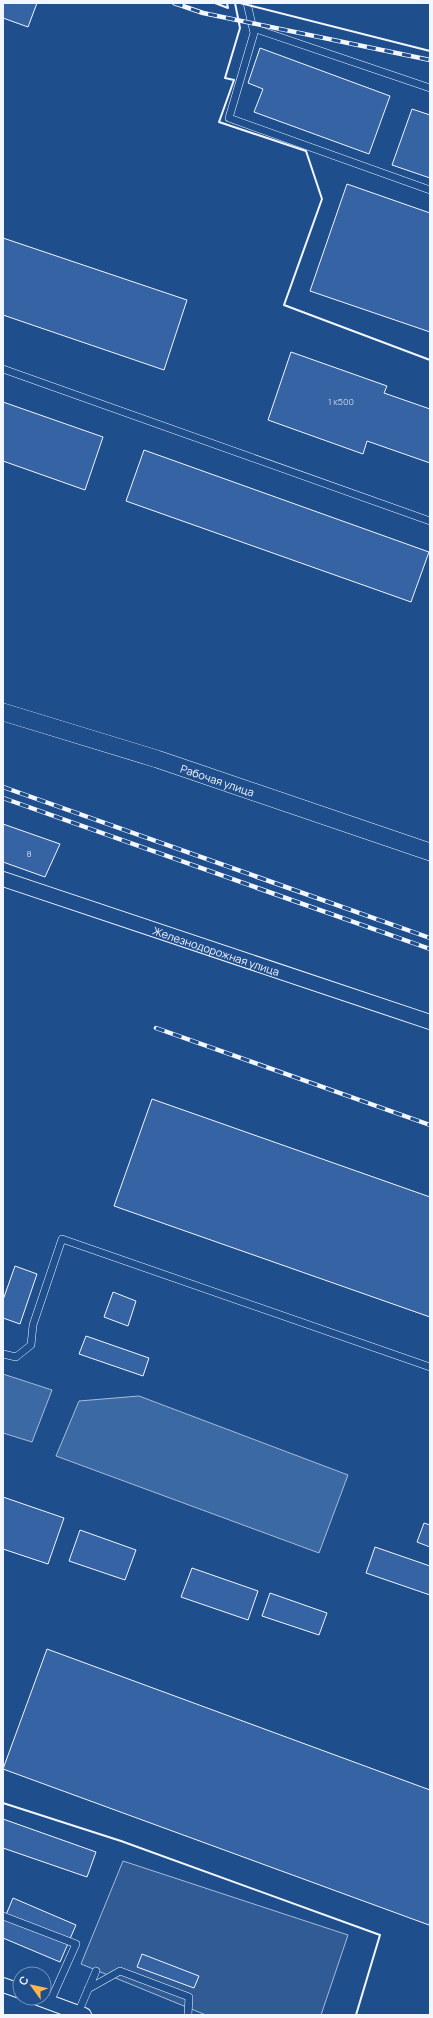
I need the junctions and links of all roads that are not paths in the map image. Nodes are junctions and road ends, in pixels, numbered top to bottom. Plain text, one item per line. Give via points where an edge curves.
1 (247, 3) edge
2 (253, 28) junction
3 (430, 88) edge
4 (430, 190) edge
5 (3, 369) edge
6 (430, 521) edge
7 (3, 712) edge
8 (430, 852) edge
9 (3, 878) edge
10 (430, 1022) edge
11 (3, 1354) edge
12 (430, 1367) edge
13 (3, 1916) edge
14 (96, 1970) dead end
15 (52, 1986) edge
16 (88, 1989) junction
17 (52, 2003) edge
18 (81, 2014) edge
19 (188, 2015) edge

1 - 2 lane
2 - 3 lane
2 - 4 lane via 254,33 229,118
5 - 6 lane
7 - 8 street, Рабочая улица via 157,759
9 - 10 street, Железнодорожная улица
11 - 12 lane via 16,1357 31,1345 33,1325 62,1239
13 - 15 lane via 76,1944
14 - 16 lane
16 - 18 lane
16 - 19 lane via 120,1971 189,1997
17 - 18 street

